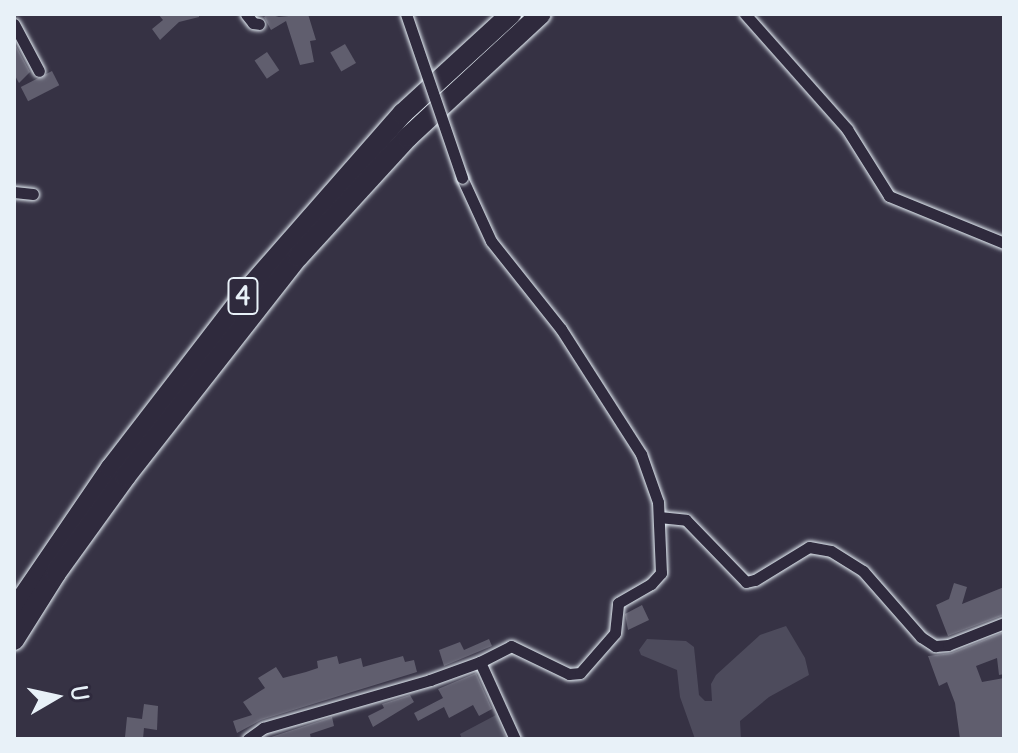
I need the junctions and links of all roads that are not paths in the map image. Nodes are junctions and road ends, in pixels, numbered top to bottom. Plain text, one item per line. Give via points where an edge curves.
1 (246, 14) edge
2 (406, 14) edge
3 (511, 14) edge
4 (541, 14) edge
5 (745, 14) edge
6 (14, 24) edge
7 (259, 24) dead end
8 (39, 71) dead end
9 (14, 192) edge
10 (33, 194) dead end
11 (1004, 243) edge
12 (659, 517) junction
13 (14, 610) edge
14 (1004, 623) edge
15 (14, 640) edge
16 (480, 662) junction
17 (248, 739) edge
18 (515, 739) edge

1 - 7 street
2 - 12 street, bridge via 462,178 491,241 561,329 628,431 647,467
3 - 13 highway, 4 via 403,113 242,297 111,468
4 - 15 highway, 4 via 408,137 298,257 126,476
5 - 11 street via 847,129 889,196
6 - 8 street
9 - 10 street
12 - 14 street via 686,520 746,582 809,547 831,551 863,571 935,646
12 - 16 street via 660,576 618,603 615,633 580,673 569,674 515,646
16 - 17 street via 263,728
16 - 18 street

